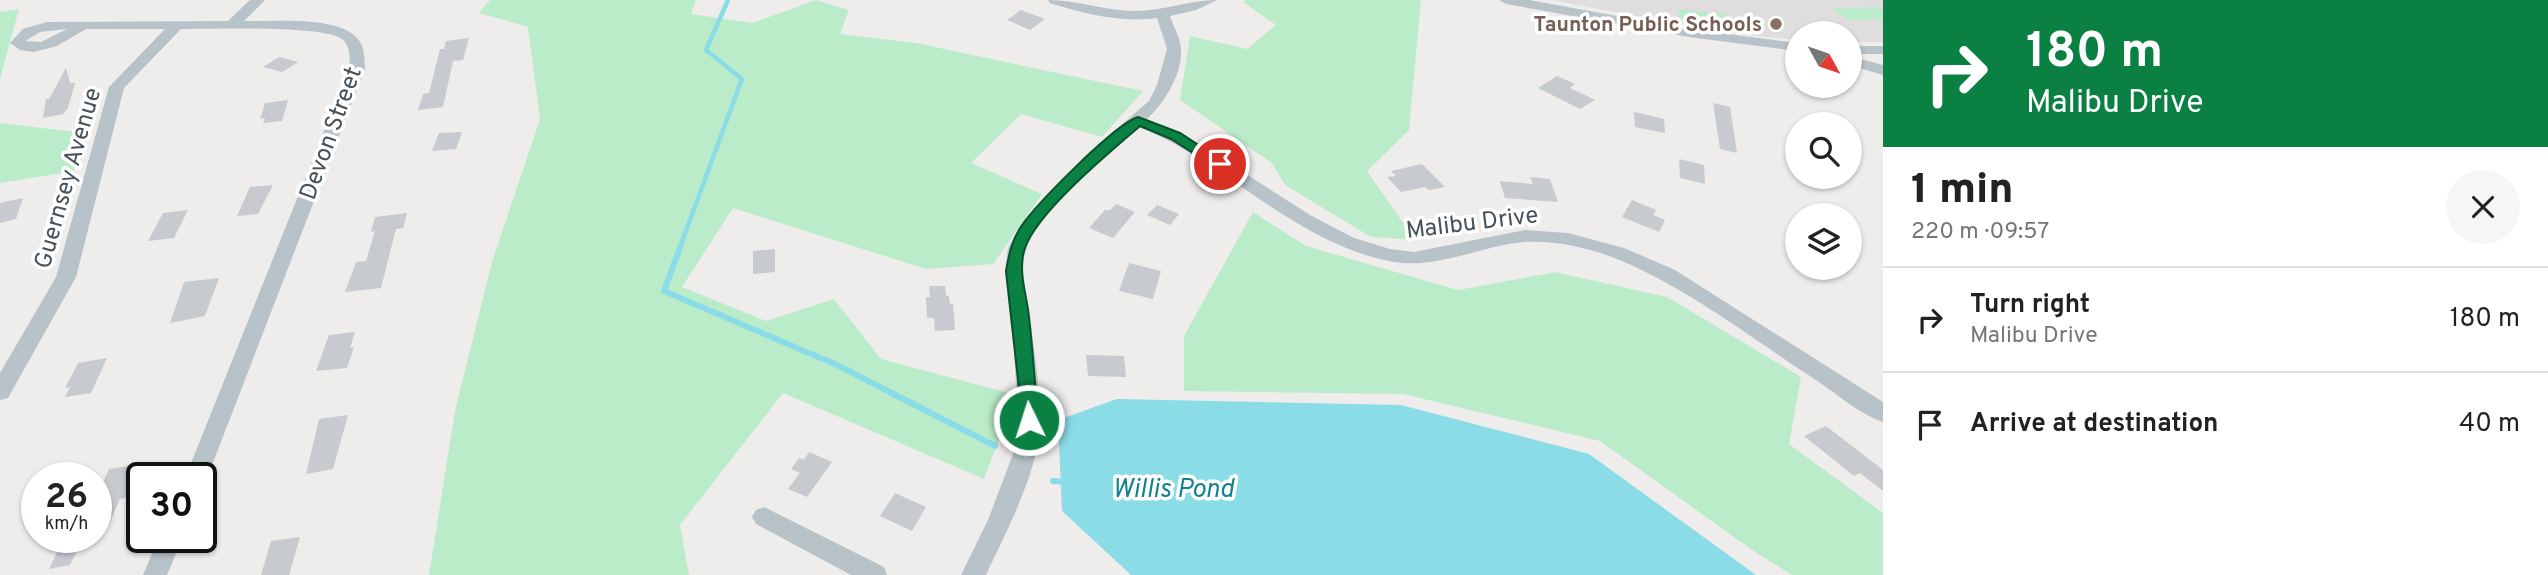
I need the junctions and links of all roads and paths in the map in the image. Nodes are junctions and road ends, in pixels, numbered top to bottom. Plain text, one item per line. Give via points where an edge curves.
1 (258, 0) edge
2 (1055, 0) edge
3 (1210, 0) edge
4 (1506, 0) edge
5 (1163, 16) junction
6 (83, 25) dead end
7 (177, 25) junction
8 (232, 25) junction
9 (1785, 45) edge
10 (1862, 50) edge
11 (1883, 50) edge
12 (1862, 64) edge
13 (1883, 71) edge
14 (1138, 121) junction
15 (0, 392) edge
16 (1883, 412) edge
17 (202, 462) edge
18 (764, 517) dead end
19 (164, 553) edge
20 (155, 575) edge
21 (874, 575) edge
22 (973, 575) edge

1 - 8 street
2 - 5 street via 1107,14
3 - 5 street
4 - 9 street
5 - 14 street via 1174,49 1171,67 1161,94
6 - 7 street, Devon Street
7 - 8 street, Devon Street
7 - 15 street, Guernsey Avenue via 117,88 66,277
8 - 17 street, Devon Street via 338,32 354,44 357,69
10 - 11 street
12 - 13 street
14 - 16 street, Malibu Drive via 1176,136 1347,242 1389,254 1414,258 1525,236 1569,239 1617,252 1678,281
14 - 22 street via 1089,162 1030,225 1017,248 1014,271 1024,350 1027,446 984,558
18 - 21 street
19 - 20 street

